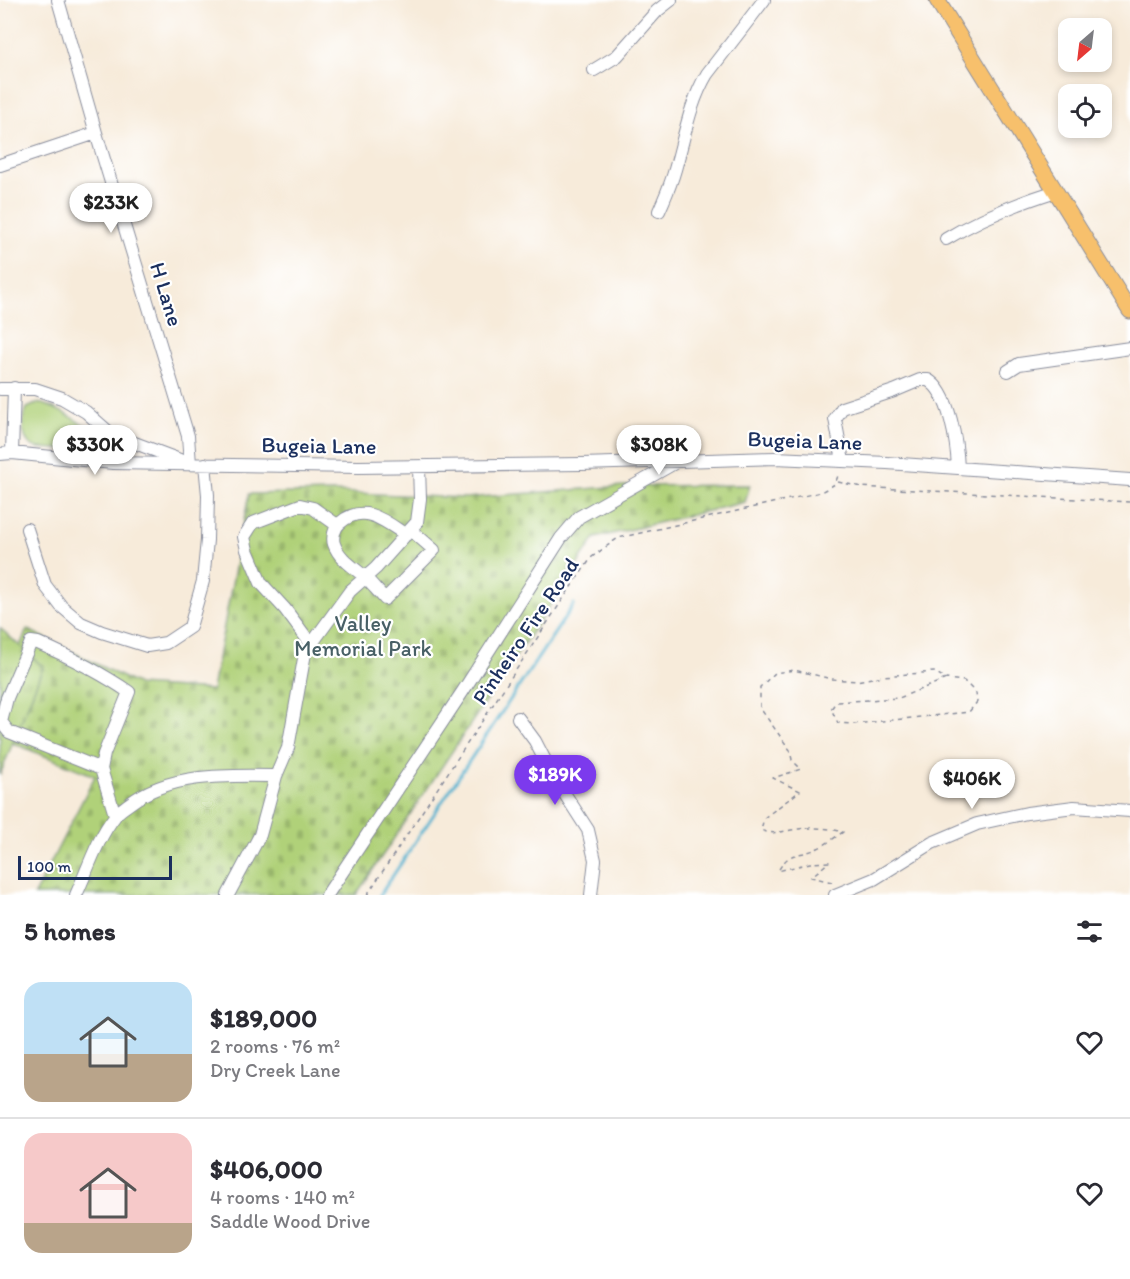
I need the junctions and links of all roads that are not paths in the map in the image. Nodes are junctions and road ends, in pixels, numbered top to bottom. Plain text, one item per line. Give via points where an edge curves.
1 (58, 0) edge
2 (671, 0) edge
3 (764, 0) edge
4 (938, 0) edge
5 (594, 70) dead end
6 (96, 133) junction
7 (0, 165) edge
8 (1056, 190) junction
9 (659, 211) dead end
10 (946, 239) dead end
11 (1130, 311) edge
12 (1130, 348) edge
13 (1008, 371) dead end
14 (14, 388) junction
15 (0, 389) edge
16 (6, 454) edge
17 (679, 461) junction
18 (843, 461) junction
19 (190, 464) junction
20 (205, 464) junction
21 (419, 467) junction
22 (958, 468) junction
23 (1130, 480) edge
24 (337, 525) junction
25 (27, 529) dead end
26 (408, 532) junction
27 (365, 578) junction
28 (312, 644) junction
29 (519, 718) dead end
30 (101, 769) junction
31 (276, 776) junction
32 (1130, 811) edge
33 (115, 815) junction
34 (76, 895) edge
35 (228, 895) edge
36 (327, 895) edge
37 (591, 895) edge
38 (836, 895) edge

1 - 6 street, H Lane
2 - 5 street via 657,10 617,56
3 - 9 street via 699,87
4 - 8 main road
6 - 7 street
6 - 19 street, H Lane via 188,436
8 - 10 street via 1026,200
8 - 11 main road
12 - 13 street via 1019,364
14 - 15 street
14 - 16 street
14 - 19 street via 35,389 62,398 111,434
16 - 19 street, Bugeia Lane via 113,463
17 - 18 street, Bugeia Lane
17 - 21 street, Bugeia Lane
17 - 36 street via 579,517 561,538
18 - 22 street, Bugeia Lane
18 - 22 street via 836,419 842,408 928,380 938,389 945,405 957,447
19 - 20 street, Bugeia Lane
20 - 21 street, Bugeia Lane
20 - 25 street via 208,495 203,581 190,627 166,643 147,646 81,623 45,585
21 - 26 street via 417,522
22 - 23 street, Bugeia Lane
24 - 26 street via 353,514 368,512
24 - 27 street via 333,544
24 - 28 street via 313,508 300,505 253,523 244,537 261,583
26 - 27 street
26 - 27 street via 434,550 431,554 385,599
27 - 28 street via 350,591
28 - 31 street via 305,653 288,748
29 - 37 street via 588,830 595,860
30 - 30 street via 9,732 1,722 31,642 102,673 129,692
30 - 33 street
31 - 33 street via 189,780 138,797
31 - 35 street via 260,835
32 - 38 street via 1074,807 977,824 932,843 874,879
33 - 34 street

